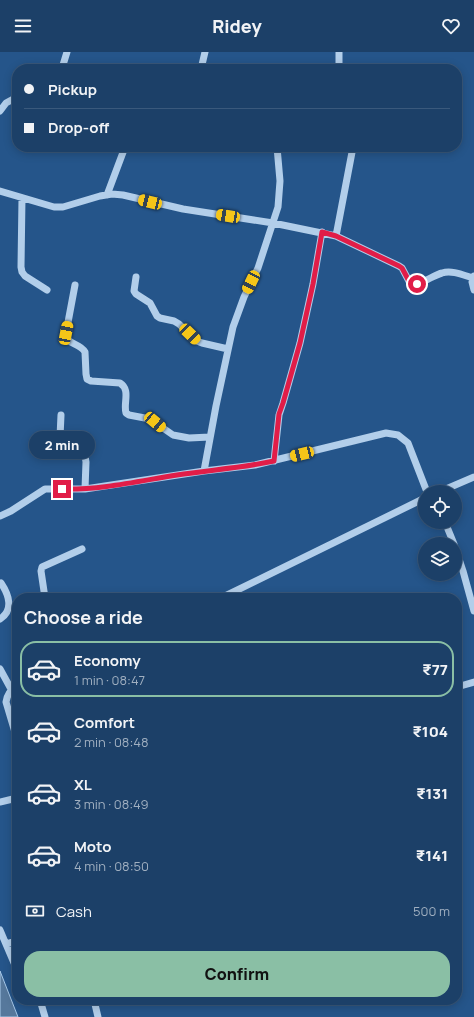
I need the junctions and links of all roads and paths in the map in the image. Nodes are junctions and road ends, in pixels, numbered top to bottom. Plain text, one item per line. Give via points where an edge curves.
1 (67, 52) edge
2 (205, 52) edge
3 (340, 52) edge
4 (64, 64) edge
5 (202, 64) edge
6 (339, 64) edge
7 (12, 100) edge
8 (0, 111) edge
9 (123, 152) edge
10 (277, 152) edge
11 (352, 152) edge
12 (0, 191) edge
13 (107, 195) junction
14 (22, 198) junction
15 (274, 223) junction
16 (322, 232) junction
17 (336, 236) junction
18 (136, 276) dead end
19 (473, 277) edge
20 (76, 285) dead end
21 (47, 290) dead end
22 (474, 290) edge
23 (228, 349) junction
24 (61, 415) dead end
25 (210, 437) junction
26 (274, 461) junction
27 (204, 471) junction
28 (474, 477) edge
29 (424, 485) edge
30 (455, 485) edge
31 (85, 490) junction
32 (418, 501) edge
33 (0, 516) edge
34 (82, 549) dead end
35 (462, 567) edge
36 (1, 583) dead end
37 (44, 593) edge
38 (231, 593) edge
39 (474, 612) edge
40 (0, 619) edge
41 (0, 668) edge
42 (474, 682) edge
43 (12, 685) edge
44 (462, 686) edge
45 (12, 691) edge
46 (12, 722) edge
47 (12, 799) edge
48 (0, 802) edge
49 (0, 930) edge
50 (12, 942) edge
51 (6, 944) junction
52 (12, 958) edge
53 (41, 1005) edge
54 (95, 1005) edge
55 (45, 1017) edge
56 (98, 1017) edge

1 - 4 street
2 - 5 street
3 - 6 street
7 - 8 street
9 - 13 street
10 - 15 street via 279,188
11 - 17 street
12 - 14 street
13 - 14 street via 63,207
13 - 15 street via 123,195 184,209
14 - 21 street via 21,267 25,276
15 - 16 street
15 - 23 street via 233,327
16 - 17 street
16 - 26 street via 300,343 279,414
17 - 19 street via 399,266 410,283 417,284 443,273
18 - 23 street via 134,291 150,304 157,316 179,324 202,344
19 - 22 street
20 - 25 street via 66,333 69,341 85,352 87,379 120,383 124,386 125,409 129,415 150,419 173,435 189,438
23 - 25 street
24 - 31 street via 62,442 85,456
25 - 27 street
26 - 27 street
26 - 29 street via 386,433 398,435 408,443
27 - 31 street
28 - 30 street
31 - 33 street via 45,490 11,512
32 - 38 street
34 - 37 street via 42,567
35 - 39 street
36 - 40 street via 9,598 5,615
41 - 43 street
42 - 44 street
45 - 46 street via 6,702
47 - 48 street
49 - 51 street
50 - 51 street
51 - 52 street
53 - 55 street
54 - 56 street

